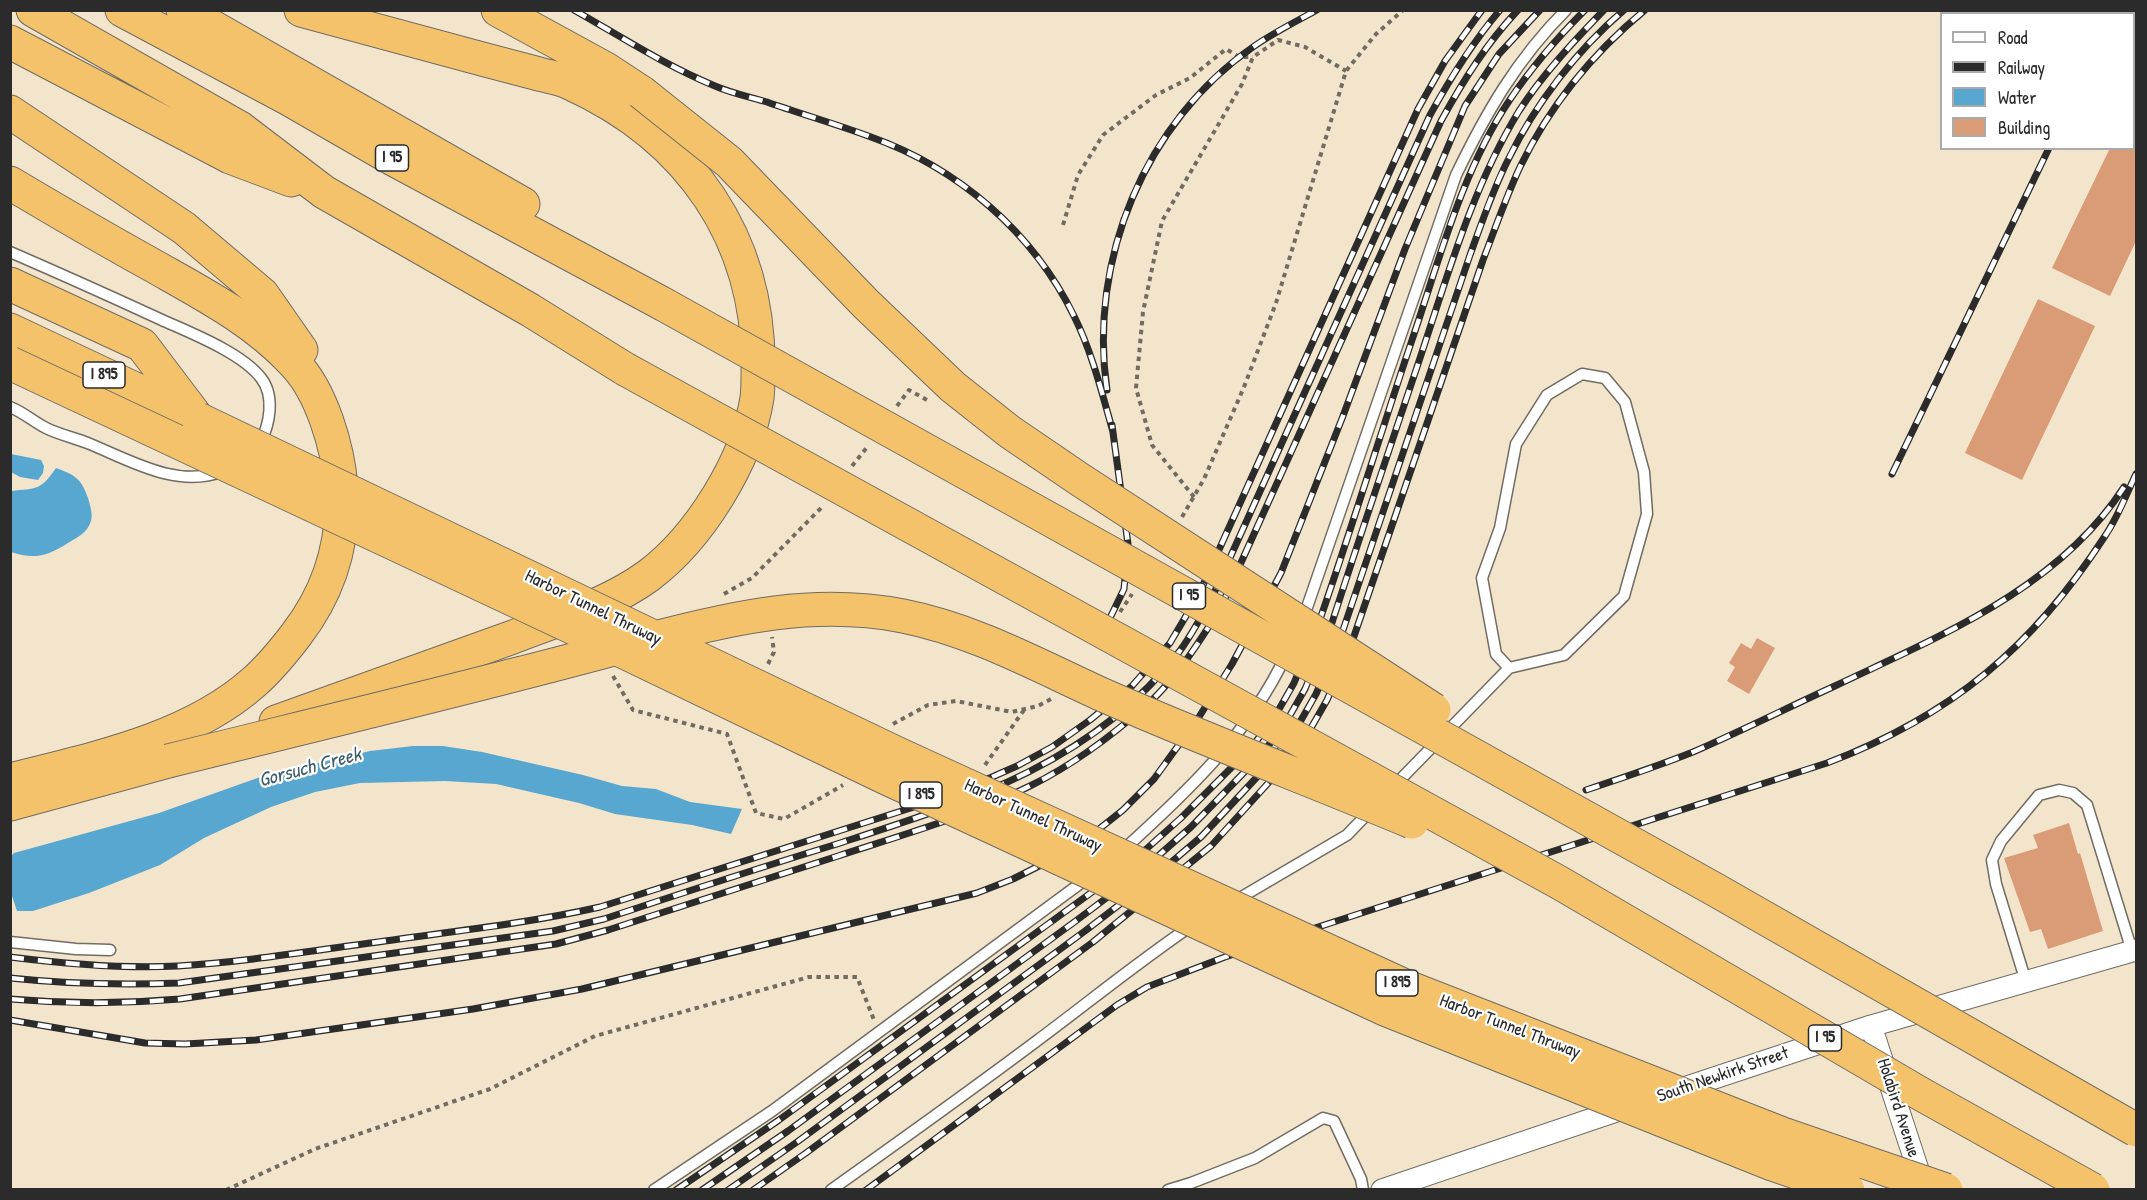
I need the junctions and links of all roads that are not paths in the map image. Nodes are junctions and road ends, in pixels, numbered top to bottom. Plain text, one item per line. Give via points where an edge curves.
1 (33, 10) edge
2 (122, 10) edge
3 (183, 10) edge
4 (302, 10) edge
5 (498, 10) edge
6 (1566, 10) edge
7 (10, 42) edge
8 (10, 112) edge
9 (12, 189) edge
10 (324, 192) junction
11 (10, 252) edge
12 (10, 284) edge
13 (663, 304) junction
14 (10, 330) edge
15 (10, 363) edge
16 (318, 400) junction
17 (10, 406) edge
18 (198, 419) junction
19 (1509, 668) junction
20 (168, 761) junction
21 (10, 780) edge
22 (10, 804) edge
23 (1560, 882) junction
24 (1714, 889) junction
25 (10, 942) edge
26 (110, 950) dead end
27 (2134, 951) edge
28 (2026, 982) junction
29 (1871, 1026) junction
30 (2136, 1130) edge
31 (654, 1190) edge
32 (831, 1190) edge
33 (1168, 1190) edge
34 (1363, 1190) edge
35 (1382, 1190) edge
36 (1848, 1190) edge
37 (1924, 1190) edge
38 (1946, 1190) edge
39 (2092, 1190) edge

1 - 10 highway, I 95 via 240,128
2 - 13 highway, I 95
3 - 13 highway, I 95 via 526,206
4 - 20 highway, bridge via 568,82 626,115 663,142 707,191 742,264 759,345 757,397 749,428 710,509 675,552 620,595
5 - 24 highway, bridge via 641,92 729,162 945,380 1010,432 1462,729
6 - 31 lane via 1498,94 1456,175 1304,616 1277,674 1235,737 1170,808 1115,857 772,1111
7 - 10 highway, I 95 via 230,156
8 - 16 highway via 184,228 262,294 309,360
9 - 16 highway via 234,312 270,338 297,366
10 - 23 highway, I 95, bridge via 626,369
11 - 17 lane via 183,330 244,362 261,379 270,400 263,438 251,457 210,476 148,469 45,428
12 - 18 highway via 142,345
13 - 24 highway, I 95, bridge
14 - 18 highway, Harbor Tunnel Thruway / I 895
15 - 36 highway, Harbor Tunnel Thruway / I 895, bridge via 884,777 1387,1010 1772,1164
16 - 21 highway, bridge via 333,440 340,479 338,548 327,586 282,653 224,705 188,724 117,752
18 - 38 highway, Harbor Tunnel Thruway / I 895, bridge via 897,754 1405,986 1784,1134
19 - 19 lane via 1564,655 1624,596 1647,514 1644,472 1625,402 1605,378 1582,374 1546,395 1516,444 1500,528 1482,578 1496,654
19 - 32 lane via 1347,835 1156,950
20 - 22 highway
20 - 23 highway, bridge via 719,621 804,609 853,611 900,616 990,642 1105,696
23 - 39 highway, I 95, bridge
24 - 30 highway, I 95, bridge
25 - 26 lane
27 - 28 street, South Newkirk Street
27 - 28 lane via 2087,805 2073,793 2059,790 2039,795 2001,841 1992,860
28 - 29 street, South Newkirk Street
29 - 35 street, South Newkirk Street
29 - 37 street, Holabird Avenue
33 - 34 lane via 1255,1158 1323,1118 1334,1121

